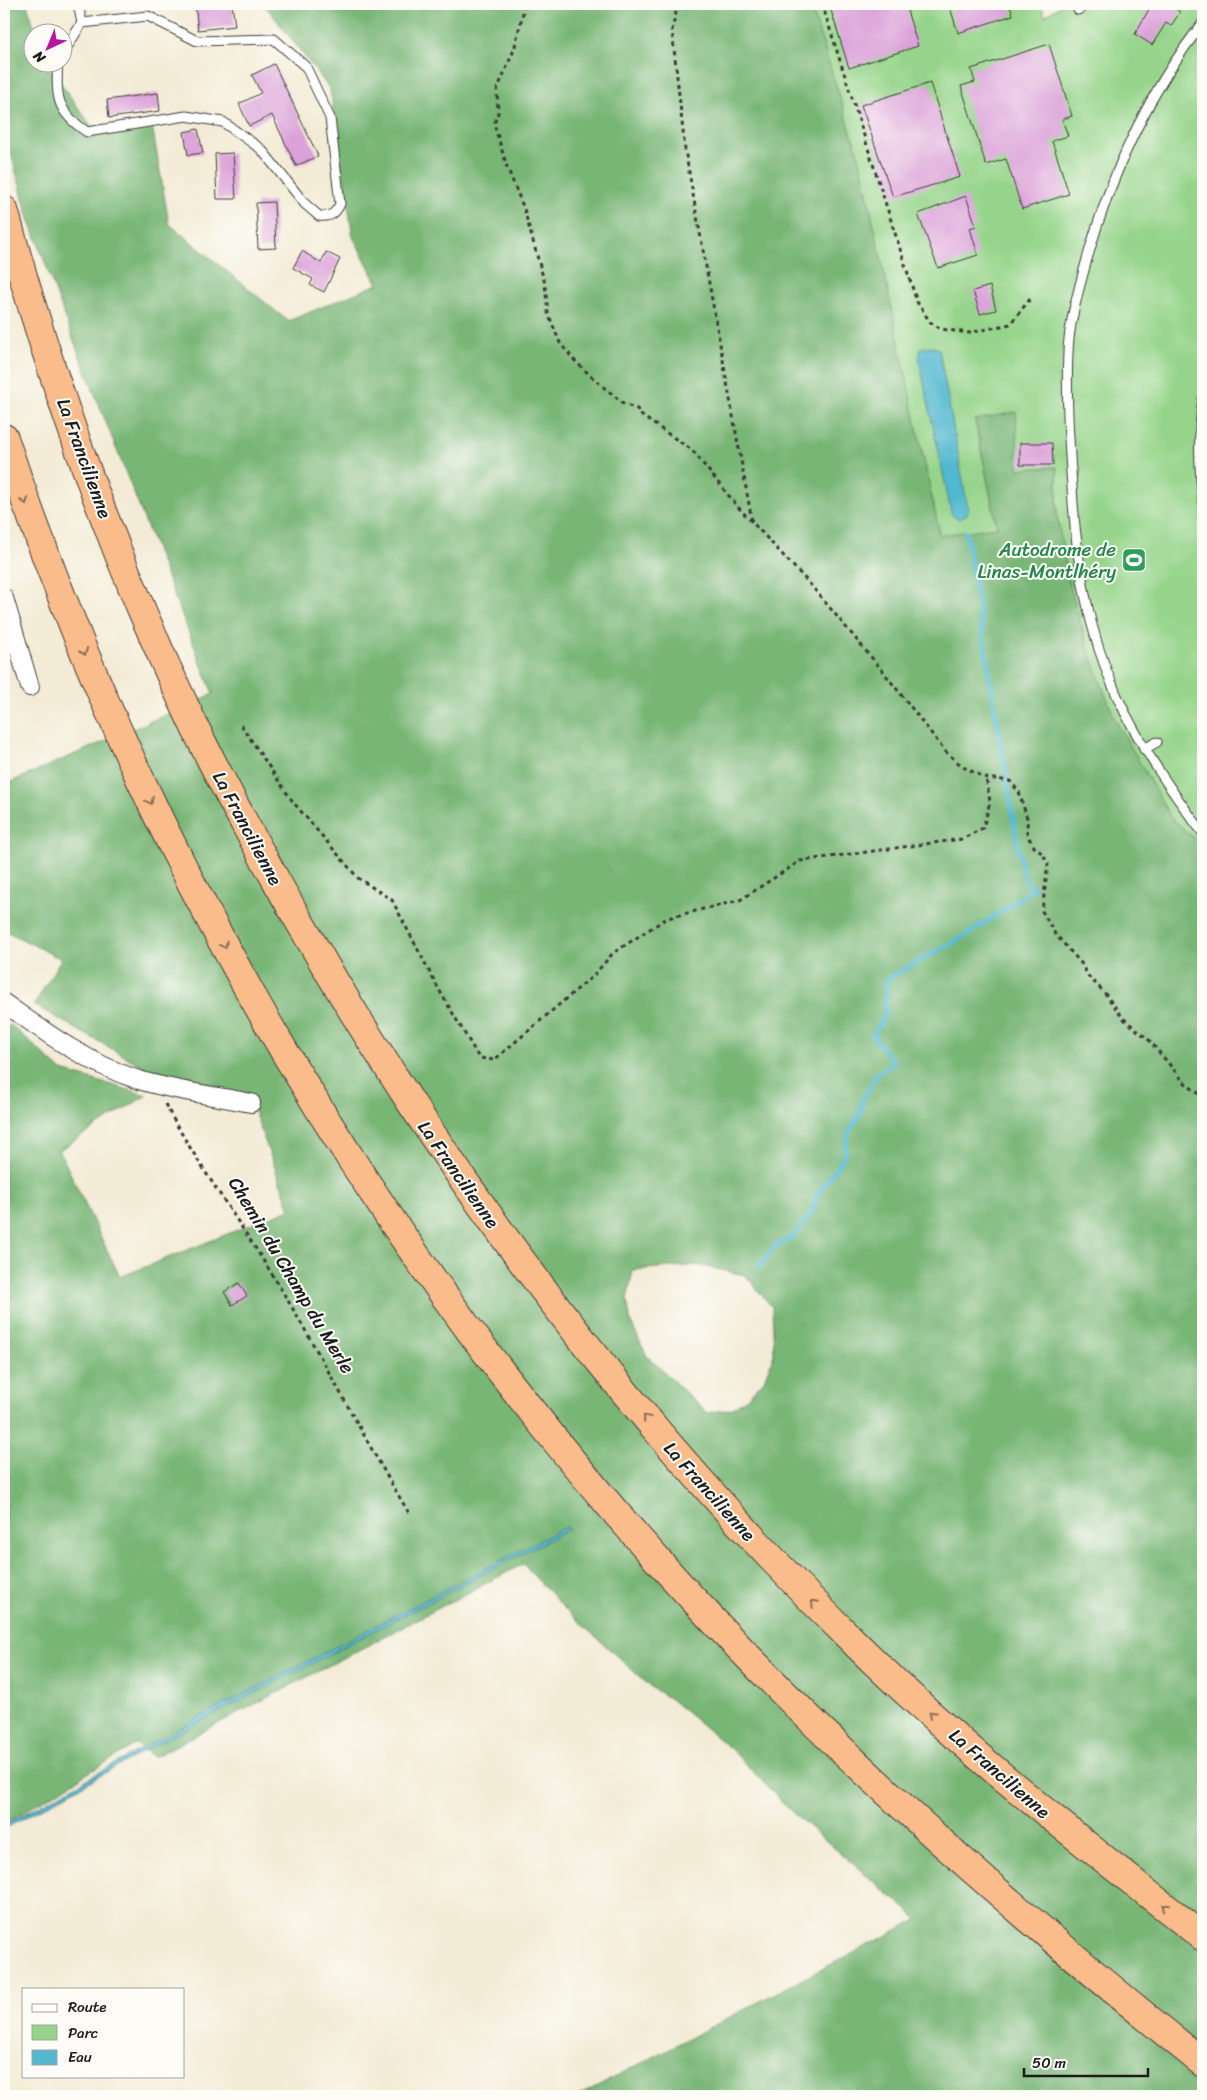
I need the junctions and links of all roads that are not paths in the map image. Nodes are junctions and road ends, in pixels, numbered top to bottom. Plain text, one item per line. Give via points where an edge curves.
1 (78, 4) edge
2 (1087, 4) edge
3 (1078, 10) dead end
4 (82, 23) junction
5 (1203, 23) edge
6 (72, 38) edge
7 (57, 72) edge
8 (4, 210) edge
9 (1203, 399) edge
10 (4, 438) edge
11 (1203, 501) edge
12 (4, 598) edge
13 (30, 687) dead end
14 (1157, 742) dead end
15 (1144, 749) junction
16 (1203, 833) edge
17 (4, 1003) edge
18 (251, 1103) dead end
19 (1203, 1938) edge
20 (1203, 2063) edge

1 - 4 lane
2 - 3 lane
4 - 6 lane
4 - 7 lane via 148,16 197,41 274,39 306,67 330,118 338,209 327,217 319,216 305,204 261,149 223,122 186,116 87,132 68,119 56,90
5 - 15 lane via 1155,92 1109,191 1093,237 1068,351 1069,445 1081,582 1093,633 1116,694
19 -> 8 highway, La Francilienne via 1019,1791 862,1651 804,1593 706,1489 617,1384 505,1239 437,1144 337,987 238,811 189,714 148,623 82,455
9 - 11 lane via 1200,478
10 -> 20 highway via 85,655 123,745 169,839 216,929 318,1107 439,1288 596,1489 695,1601 799,1708 1022,1914
12 - 13 street
14 - 15 lane
15 - 16 lane
17 - 18 street via 69,1047 136,1079

